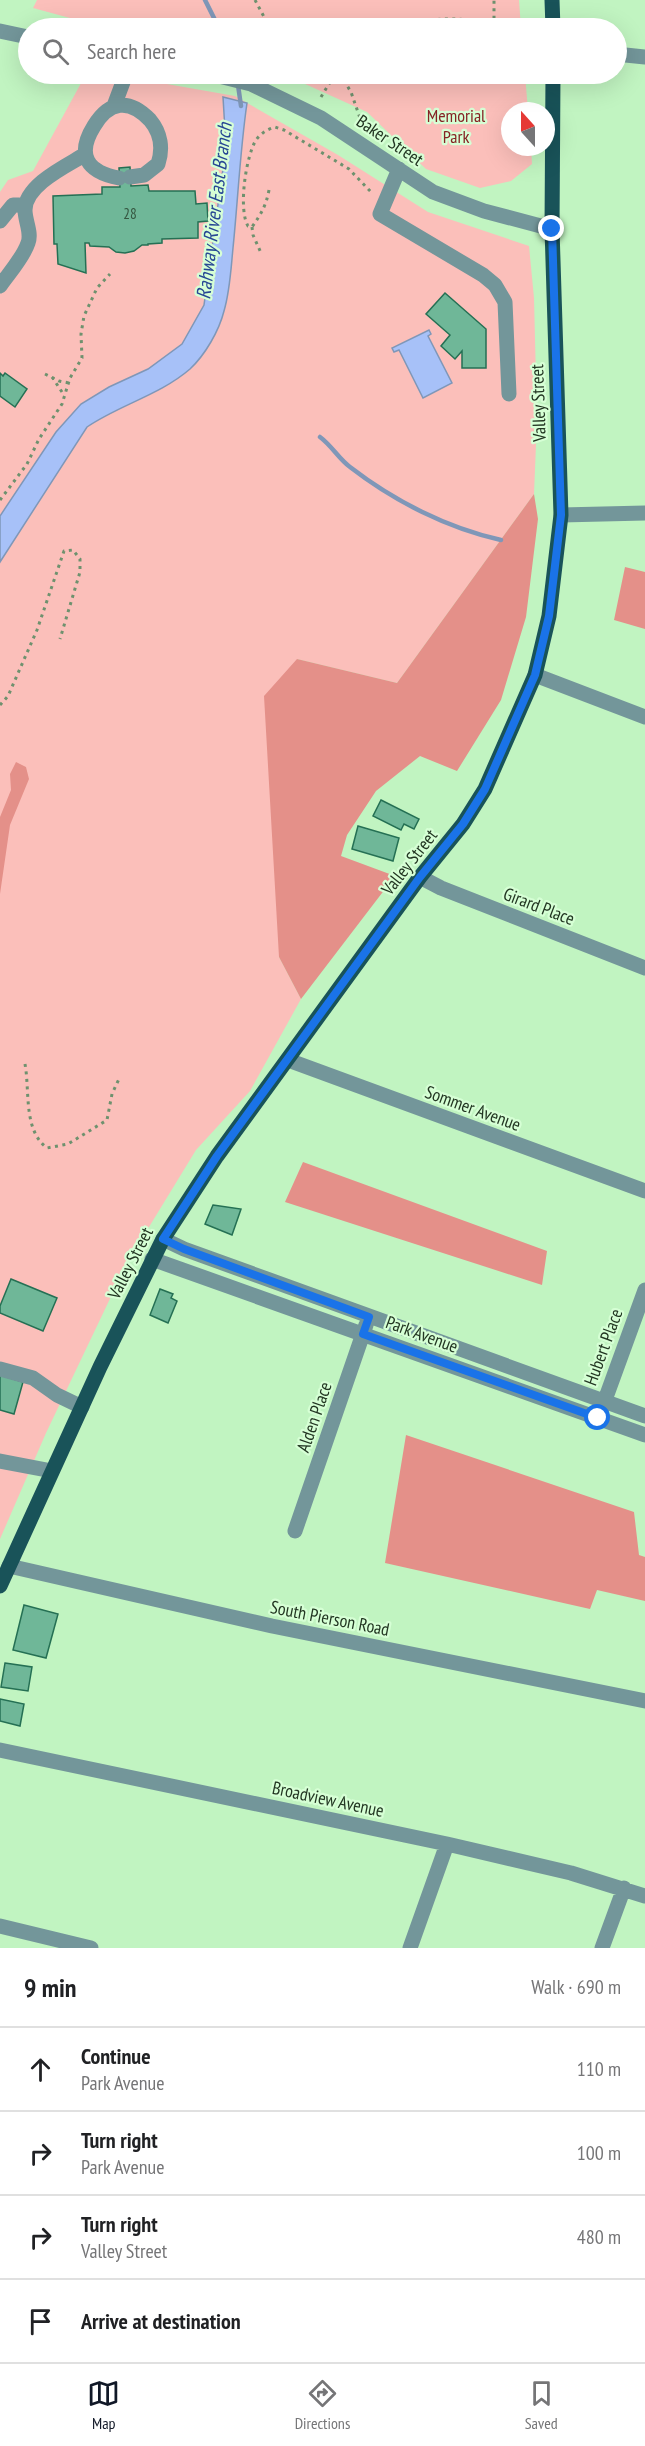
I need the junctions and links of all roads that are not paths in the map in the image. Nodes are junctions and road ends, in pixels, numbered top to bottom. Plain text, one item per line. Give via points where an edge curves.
1 (552, 0) edge
2 (553, 18) edge
3 (0, 31) edge
4 (18, 35) edge
5 (627, 55) edge
6 (645, 57) edge
7 (122, 84) edge
8 (251, 84) edge
9 (553, 84) edge
10 (114, 106) junction
11 (84, 155) junction
12 (399, 169) junction
13 (25, 208) junction
14 (0, 221) edge
15 (552, 229) junction
16 (0, 286) edge
17 (509, 394) dead end
18 (645, 513) edge
19 (561, 515) junction
20 (535, 675) junction
21 (645, 717) edge
22 (420, 877) junction
23 (645, 968) edge
24 (288, 1060) junction
25 (645, 1191) edge
26 (163, 1239) junction
27 (152, 1259) junction
28 (645, 1290) edge
29 (369, 1317) junction
30 (363, 1334) junction
31 (0, 1369) edge
32 (605, 1402) junction
33 (82, 1407) junction
34 (645, 1416) edge
35 (598, 1418) junction
36 (645, 1435) edge
37 (0, 1461) edge
38 (52, 1471) junction
39 (295, 1531) dead end
40 (9, 1566) junction
41 (0, 1586) edge
42 (645, 1701) edge
43 (0, 1749) edge
44 (447, 1844) junction
45 (624, 1888) junction
46 (645, 1896) edge
47 (0, 1926) edge
48 (91, 1948) edge
49 (411, 1948) edge
50 (602, 1948) edge

1 - 2 main road
3 - 4 street
5 - 6 street
7 - 10 street
8 - 12 street, Baker Street via 321,118
9 - 15 main road, Valley Street
10 - 11 street via 106,110 88,135
10 - 11 street via 136,109 152,123 161,146 158,164 144,174 125,178 99,172
11 - 13 street via 45,179 35,188
12 - 15 street, Baker Street via 433,192 483,211
12 - 17 street via 380,214 495,285 505,302
13 - 14 street via 13,205
13 - 16 street via 28,244
15 - 19 main road, Valley Street
18 - 19 street
19 - 20 main road, Valley Street via 549,616
20 - 21 street
20 - 22 main road, Valley Street via 485,789 463,824
22 - 23 street, Girard Place
22 - 24 main road, Valley Street
24 - 25 street, Sommer Avenue
24 - 26 main road, Valley Street via 217,1156
26 - 27 main road, Valley Street
26 - 29 street, Park Avenue
27 - 30 street, Park Avenue
27 - 33 main road, Valley Street
28 - 32 street, Hubert Place
29 - 30 street, Alden Place
29 - 32 street, Park Avenue
30 - 35 street, Park Avenue
30 - 39 street, Alden Place
31 - 33 street via 33,1378
32 - 34 street, Park Avenue
32 - 35 street, Hubert Place
33 - 38 main road, Valley Street
35 - 36 street, Park Avenue
37 - 38 street
38 - 40 main road, Valley Street
40 - 41 main road, Valley Street
40 - 42 street, South Pierson Road via 272,1626
43 - 44 street, Broadview Avenue
44 - 45 street, Broadview Avenue
44 - 49 street
45 - 46 street, Broadview Avenue
45 - 50 street
47 - 48 street

